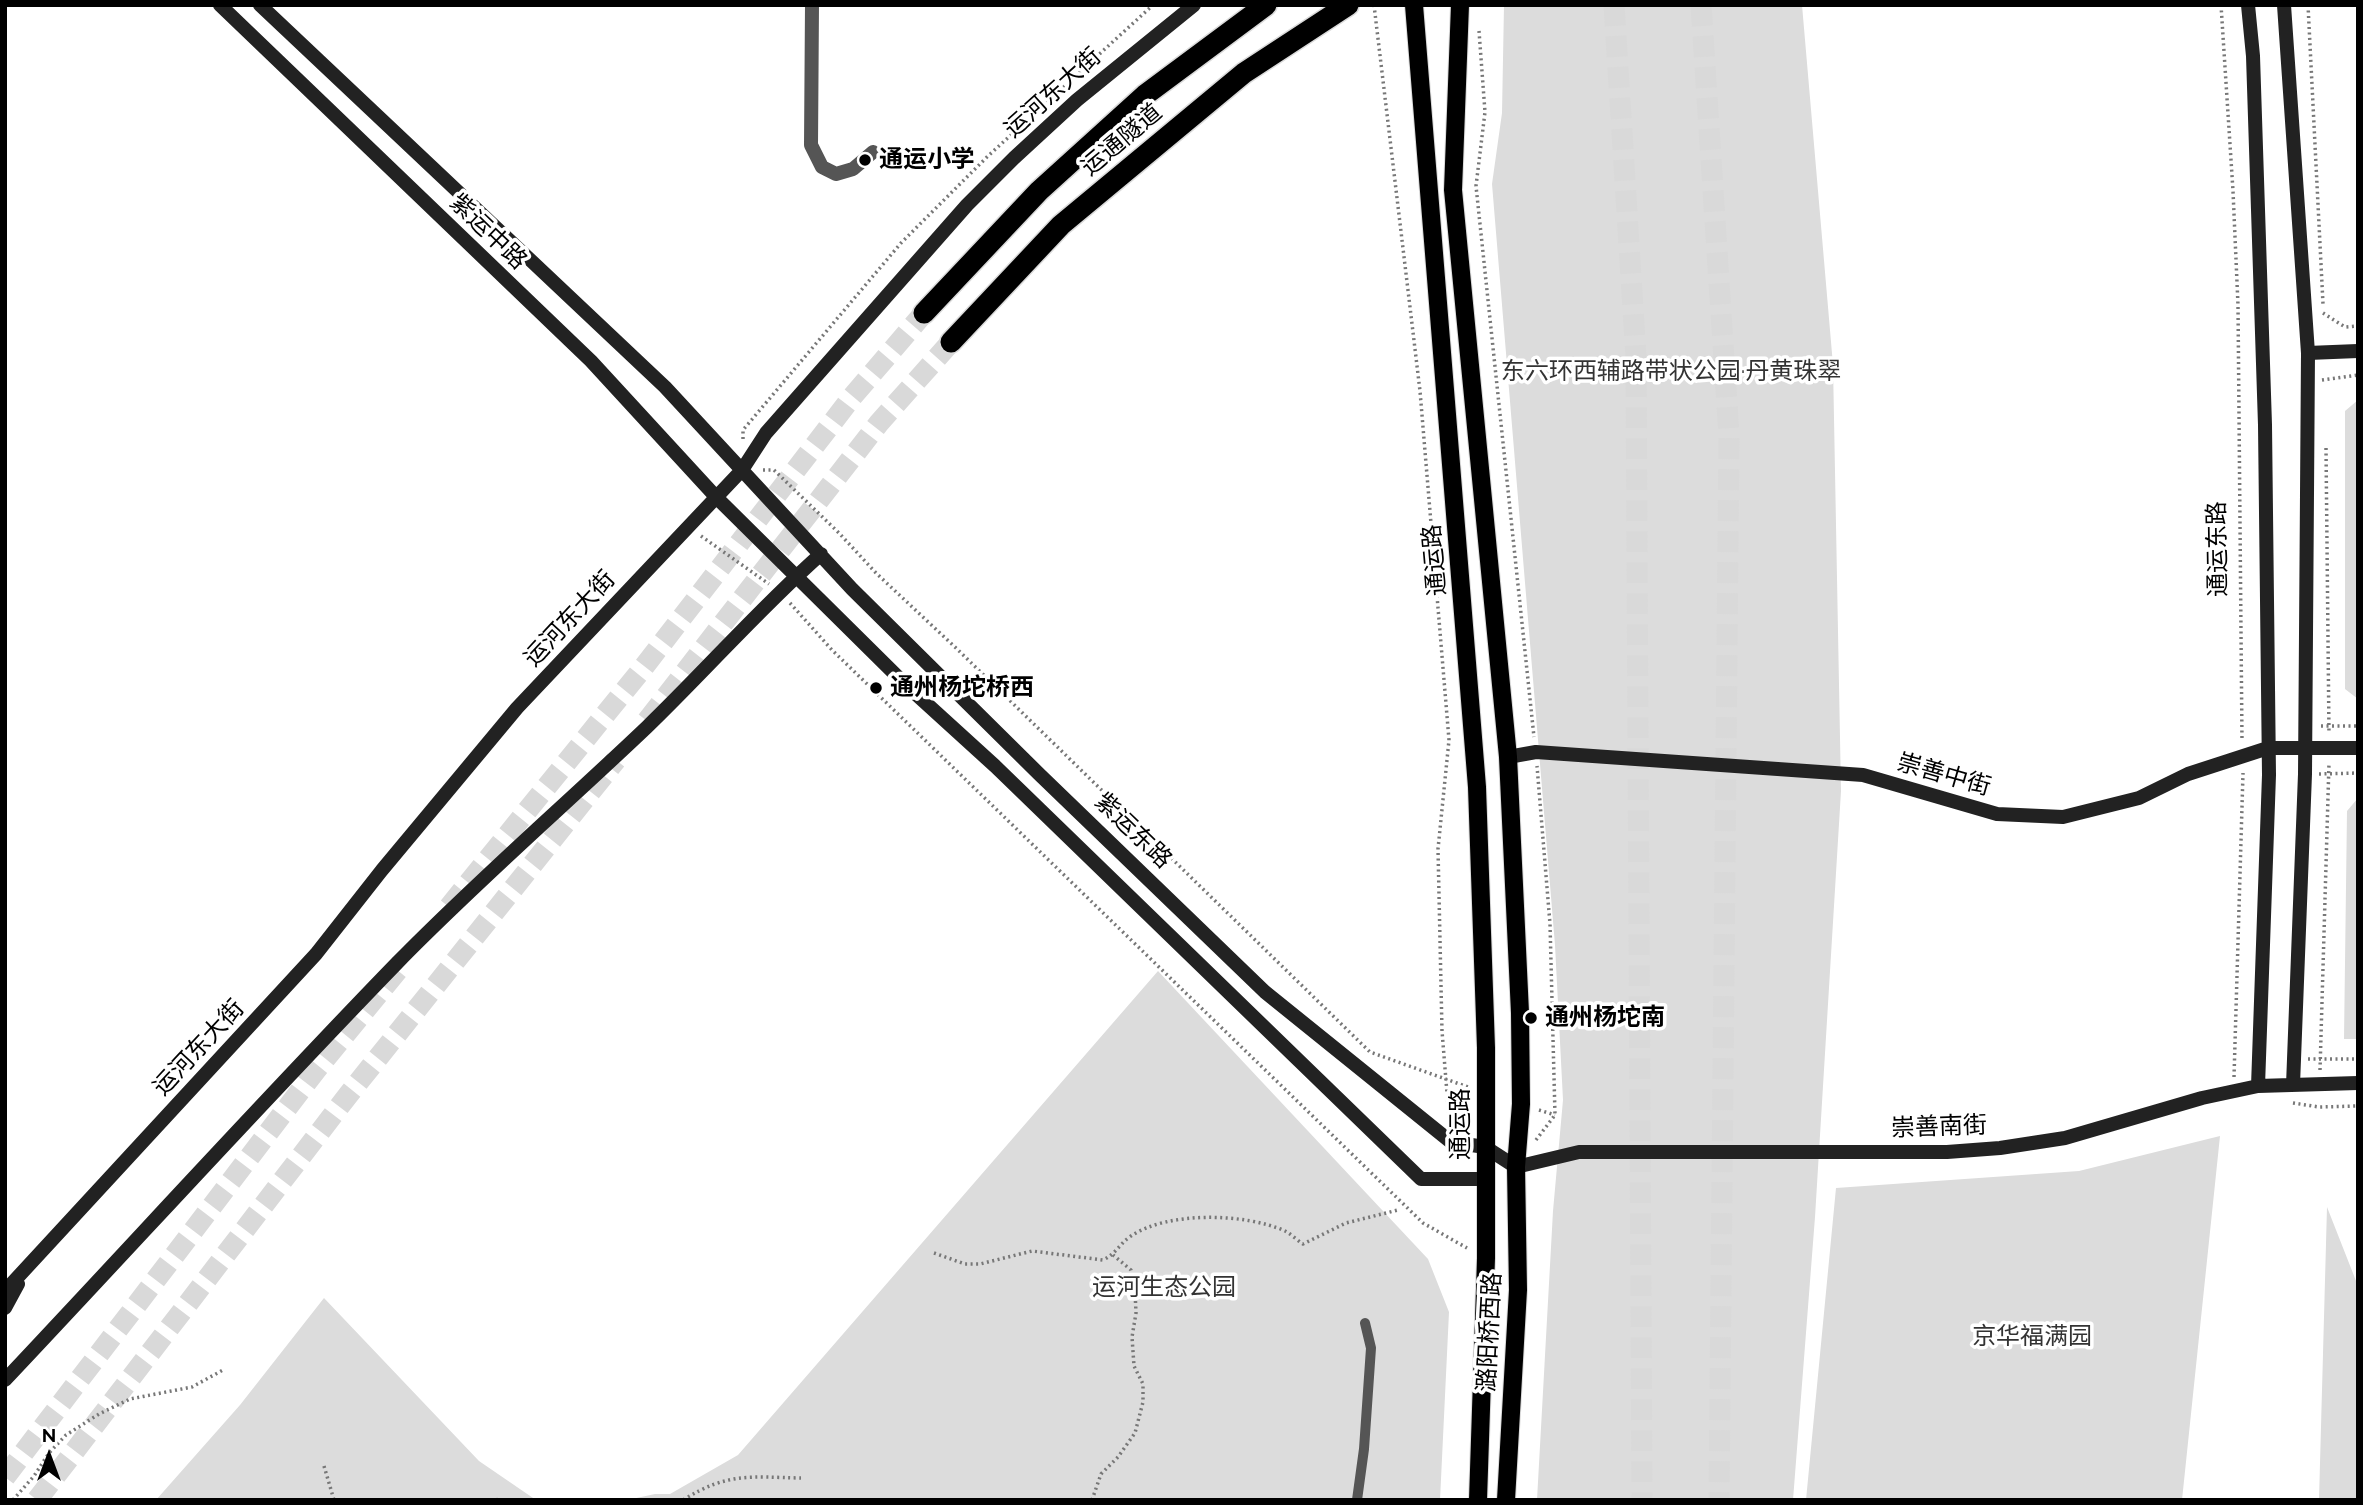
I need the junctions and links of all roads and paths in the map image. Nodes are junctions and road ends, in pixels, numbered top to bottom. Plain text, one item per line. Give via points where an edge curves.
1 (260, 5) edge
2 (812, 5) edge
3 (1194, 5) edge
4 (1266, 5) edge
5 (1349, 5) edge
6 (1374, 5) edge
7 (1414, 5) edge
8 (1460, 5) edge
9 (2221, 5) edge
10 (2248, 5) edge
11 (2284, 5) edge
12 (224, 7) edge
13 (1478, 19) dead end
14 (873, 152) dead end
15 (924, 313) tunnel mouth
16 (2323, 313) dead end
17 (2358, 326) edge
18 (951, 342) tunnel mouth
19 (2358, 351) edge
20 (2308, 353) junction
21 (742, 470) junction
22 (717, 498) junction
23 (688, 526) junction
24 (821, 554) junction
25 (796, 576) junction
26 (780, 592) junction
27 (2268, 748) junction
28 (2305, 748) junction
29 (2358, 748) edge
30 (1536, 752) junction
31 (2242, 755) junction
32 (1507, 757) junction
33 (1446, 1080) junction
34 (2358, 1083) edge
35 (2292, 1085) junction
36 (2258, 1086) junction
37 (2233, 1091) junction
38 (1486, 1092) junction
39 (1521, 1104) junction
40 (1555, 1115) junction
41 (1451, 1142) junction
42 (1485, 1147) junction
43 (1516, 1167) junction
44 (1485, 1179) junction
45 (1398, 1210) dead end
46 (934, 1253) dead end
47 (1113, 1255) junction
48 (1486, 1258) junction
49 (25, 1271) junction
50 (5, 1291) edge
51 (5, 1308) edge
52 (1366, 1323) dead end
53 (223, 1370) dead end
54 (5, 1380) edge
55 (324, 1466) dead end
56 (801, 1478) dead end
57 (13, 1500) edge
58 (334, 1500) edge
59 (683, 1500) edge
60 (1092, 1500) edge
61 (1357, 1500) edge
62 (1478, 1500) edge
63 (1506, 1500) edge

1 - 21 main road, 紫运中路 via 664,387
2 - 14 street via 811,145 821,167 836,174 853,169
3 - 21 main road, 运河东大街 via 1077,100 967,205 766,433
4 - 15 highway, 运通隧道 via 1145,95 1039,191
5 - 18 highway, 运通隧道 via 1244,73 1061,225
6 - 33 path, 通运路 via 1420,391 1449,740 1438,849
7 - 38 main road, 通运路 via 1478,787
8 - 32 main road via 1453,190
9 - 31 path, 通运东路 via 2238,305
10 - 27 main road, 通运东路 via 2265,425
11 - 20 main road
12 - 22 main road, 紫运中路 via 591,361
13 - 30 path via 1485,112 1476,186
16 - 17 path via 2345,327
19 - 20 main road
20 - 28 main road
21 - 22 main road, 运河东大街
21 - 24 main road, 紫运东路
21 - 33 path, 紫运东路 via 774,470 1370,1052
22 - 23 main road, 运河东大街
22 - 25 main road, 紫运东路
23 - 26 path
23 - 49 main road, 运河东大街 via 517,708 316,954
24 - 25 main road
24 - 41 main road, 紫运东路 via 1039,774 1265,992
25 - 26 main road
25 - 44 main road, 紫运东路 via 1421,1179
26 - 48 path via 832,650 1423,1223
26 - 54 main road via 565,806 397,962
27 - 28 main road, 崇善中街
27 - 31 main road, 崇善中街
27 - 36 main road, 通运东路
28 - 29 main road, 崇善中街
28 - 35 main road
30 - 31 main road, 崇善中街 via 1863,775 1997,814 2063,817 2139,798
30 - 32 main road, 崇善中街
30 - 40 path via 1550,925
31 - 37 path, 通运东路
32 - 39 main road
33 - 38 path, 紫运东路
33 - 41 path, 通运路
34 - 35 main road, 崇善南街
35 - 36 main road, 崇善南街
36 - 37 main road, 崇善南街
37 - 43 main road, 崇善南街 via 2065,1138 2000,1148 1579,1152
38 - 42 main road, 通运路
39 - 40 path
39 - 43 main road
40 - 43 path
41 - 42 main road
42 - 43 main road
42 - 44 main road, 通运路
43 - 44 main road, 紫运东路
43 - 63 main road, 潞阳桥西路 via 1518,1290
44 - 48 main road, 潞阳桥西路
45 - 47 path via 1346,1223 1303,1244 1286,1232 1234,1219 1174,1220 1130,1237
46 - 47 path via 965,1264 1032,1251 1103,1260
47 - 60 path via 1131,1270 1136,1313 1132,1338 1143,1402 1135,1433 1101,1474
48 - 62 main road, 潞阳桥西路
49 - 50 main road, 运河东大街
49 - 51 main road
52 - 61 lane via 1371,1348
53 - 57 path via 192,1387 130,1399 99,1414 66,1435
55 - 58 path
56 - 59 path via 734,1477

